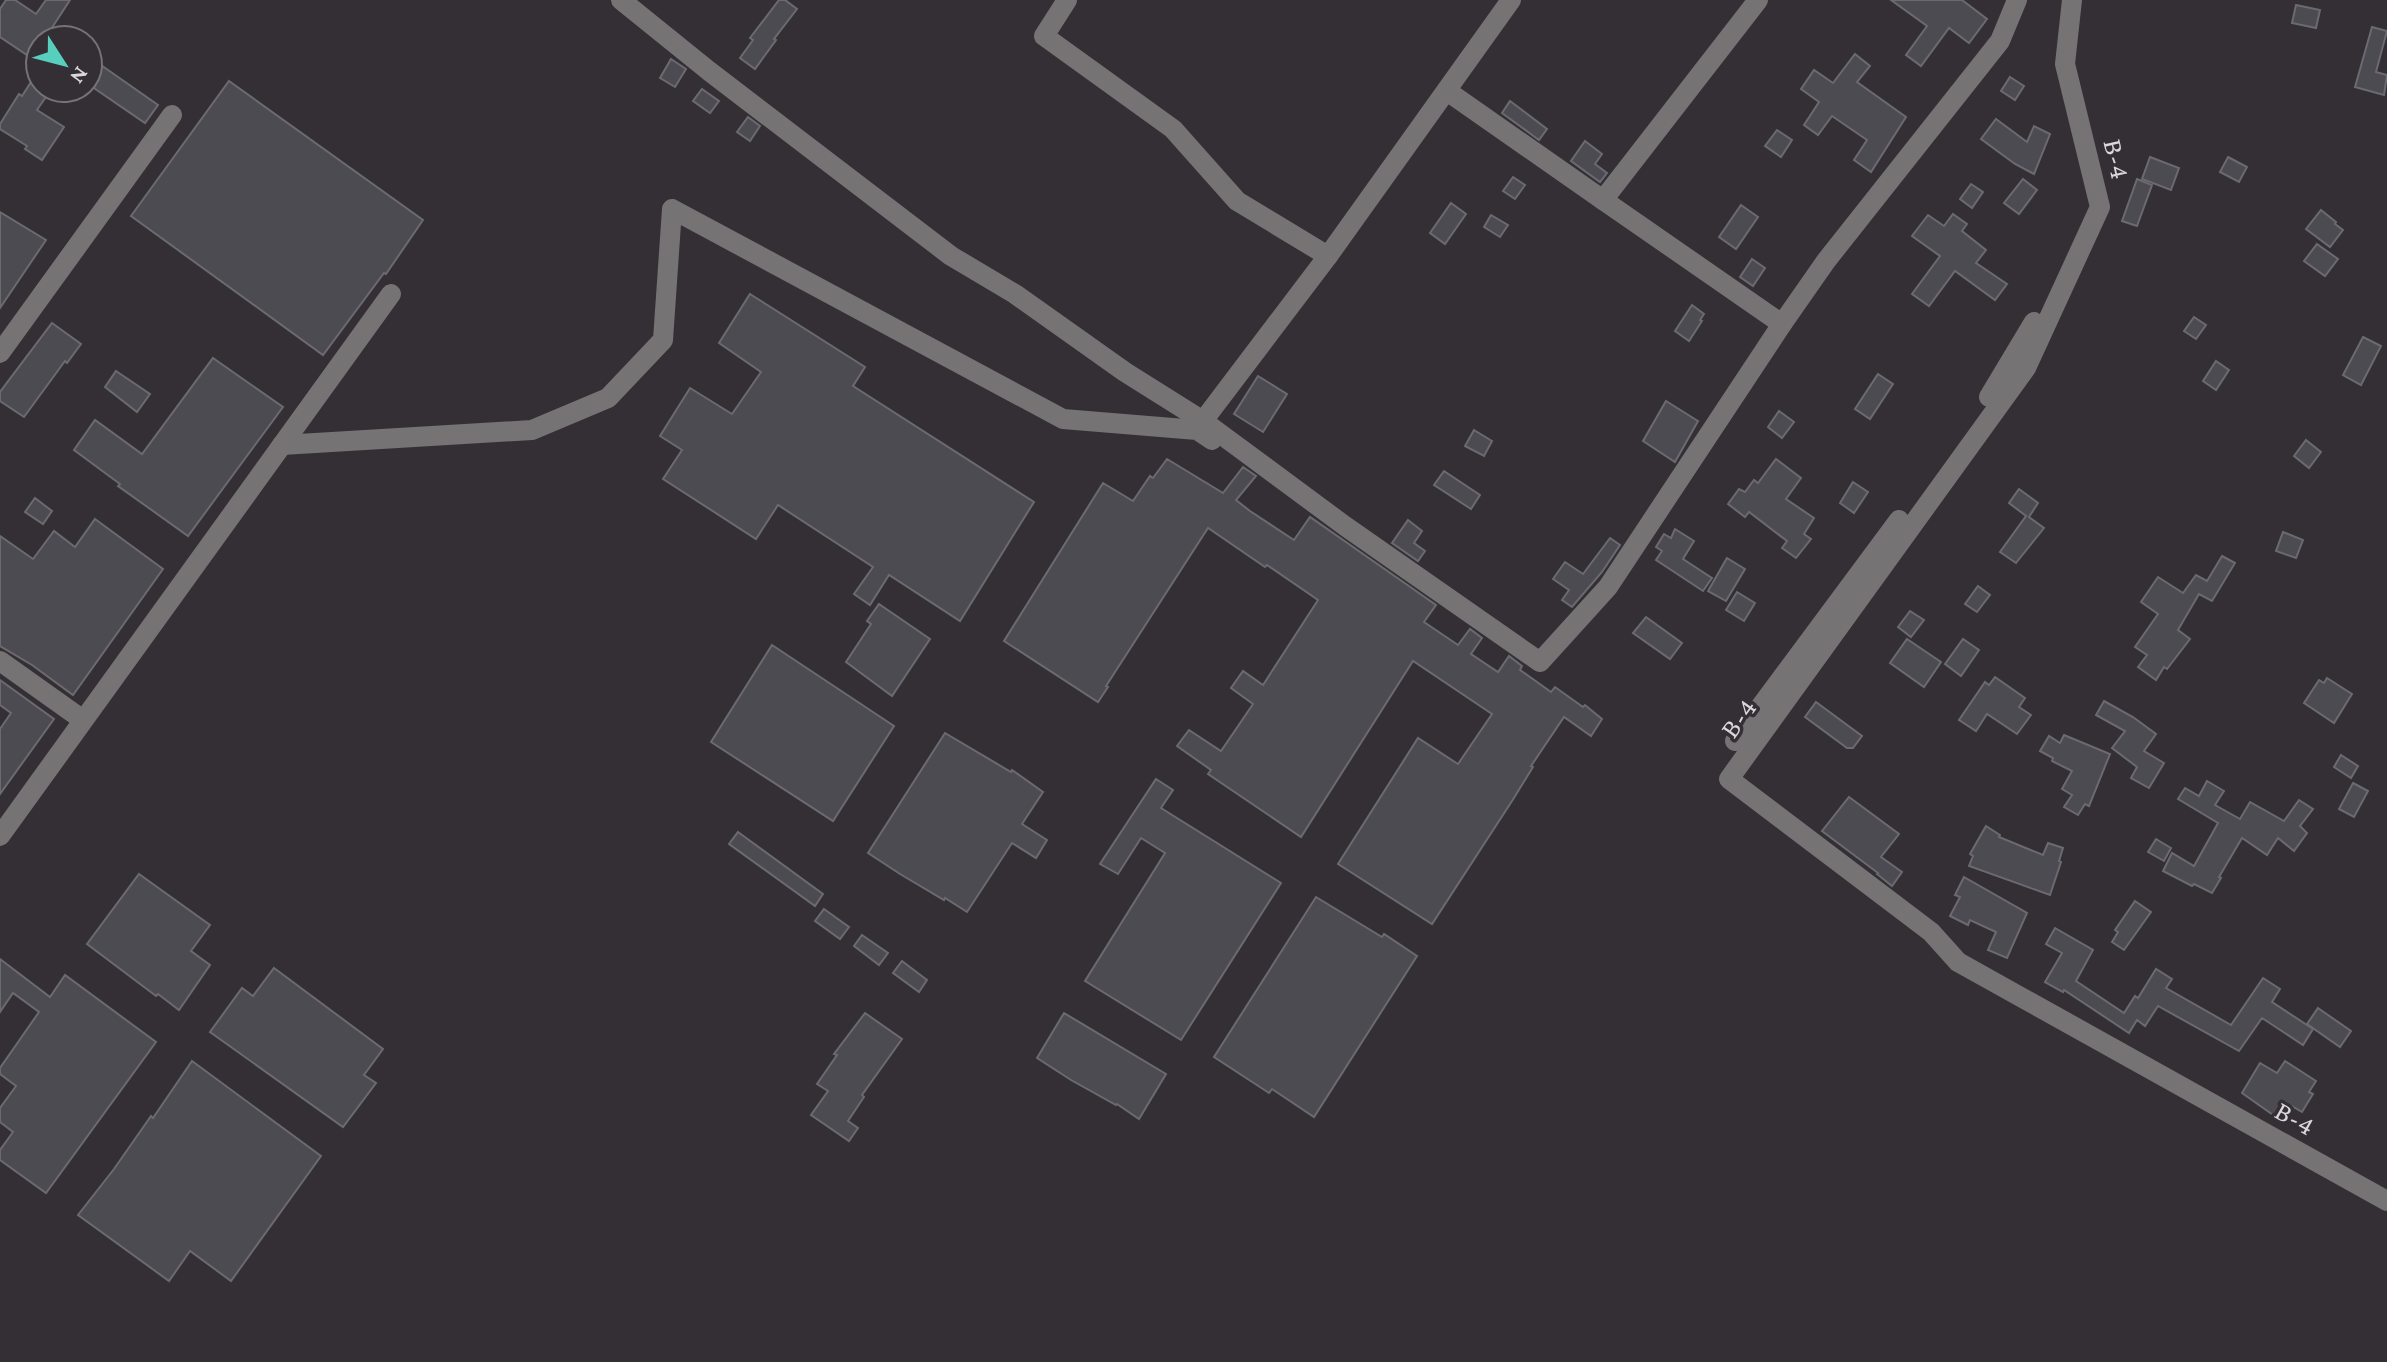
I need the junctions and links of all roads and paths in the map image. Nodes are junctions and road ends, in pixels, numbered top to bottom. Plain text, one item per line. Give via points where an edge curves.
1 (621, 0) edge
2 (1067, 0) edge
3 (1511, 0) edge
4 (1758, 0) edge
5 (2017, 0) edge
6 (2072, 0) edge
7 (1447, 91) junction
8 (172, 115) dead end
9 (1603, 200) junction
10 (2100, 207) junction
11 (1328, 256) junction
12 (391, 294) dead end
13 (1782, 324) junction
14 (0, 353) edge
15 (1203, 421) junction
16 (282, 445) junction
17 (1345, 526) junction
18 (0, 661) edge
19 (83, 720) junction
20 (1735, 741) dead end
21 (0, 836) edge
22 (2387, 1201) edge

1 - 15 street via 951,256
2 - 11 street via 1044,36 1173,129 1237,201
3 - 7 street
4 - 9 street
5 - 13 street via 2000,41
6 - 10 street, B-4 via 2065,64
7 - 9 street
7 - 11 street
8 - 14 street
9 - 13 street
10 - 20 street via 1995,389
10 - 22 street, B-4 via 2026,368 1729,779 1931,932 1958,962
11 - 15 street
12 - 16 street
13 - 17 street via 1608,587 1540,662
15 - 17 street
16 - 17 street via 532,430 608,398 663,340 672,209 1063,419 1197,430
16 - 19 street
18 - 19 street
19 - 21 street

